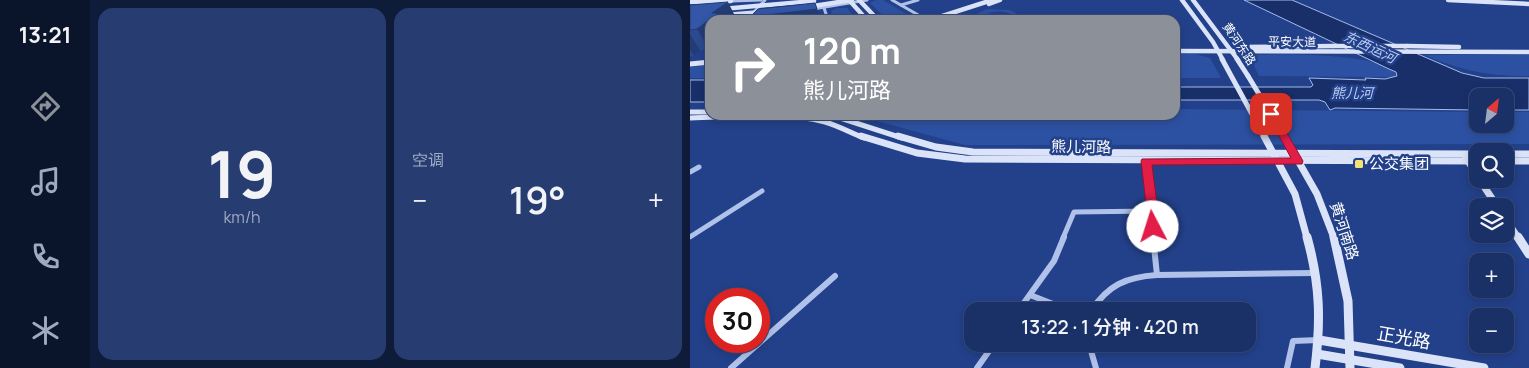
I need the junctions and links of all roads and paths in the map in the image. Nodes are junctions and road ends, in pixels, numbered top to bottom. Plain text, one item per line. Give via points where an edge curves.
1 (761, 0) edge
2 (767, 0) edge
3 (867, 0) edge
4 (892, 0) edge
5 (918, 0) edge
6 (992, 0) edge
7 (1000, 0) edge
8 (1182, 0) edge
9 (1193, 0) edge
10 (1448, 0) edge
11 (851, 1) edge
12 (859, 1) edge
13 (1489, 1) edge
14 (690, 2) edge
15 (731, 2) joint
16 (1529, 2) edge
17 (824, 4) edge
18 (901, 5) junction
19 (795, 9) edge
20 (713, 10) edge
21 (804, 10) edge
22 (755, 13) edge
23 (767, 13) edge
24 (736, 15) edge
25 (863, 15) edge
26 (873, 15) edge
27 (919, 15) edge
28 (944, 15) edge
29 (956, 15) edge
30 (1180, 47) edge
31 (1529, 47) edge
32 (1216, 49) junction
33 (1231, 49) junction
34 (1180, 51) edge
35 (1529, 52) edge
36 (705, 61) edge
37 (690, 62) edge
38 (690, 112) edge
39 (705, 112) edge
40 (1271, 114) joint
41 (690, 118) edge
42 (705, 118) edge
43 (811, 120) edge
44 (846, 120) edge
45 (1463, 154) junction
46 (1469, 154) edge
47 (1514, 154) edge
48 (1529, 154) edge
49 (1024, 156) junction
50 (1276, 157) junction
51 (1296, 157) junction
52 (1146, 161) junction
53 (1468, 161) joint
54 (1514, 161) edge
55 (1529, 161) edge
56 (699, 167) dead end
57 (690, 172) edge
58 (762, 192) dead end
59 (1152, 211) junction
60 (1514, 232) edge
61 (690, 237) edge
62 (1529, 254) edge
63 (1316, 273) junction
64 (1157, 275) junction
65 (835, 276) dead end
66 (1030, 295) junction
67 (1025, 302) edge
68 (1048, 302) edge
69 (1097, 302) edge
70 (1319, 340) junction
71 (1351, 346) junction
72 (988, 352) edge
73 (1091, 352) edge
74 (1317, 354) junction
75 (1350, 364) edge
76 (731, 368) edge
77 (977, 368) edge
78 (1096, 368) edge
79 (1287, 368) edge
80 (1315, 368) edge
81 (1400, 368) edge
82 (1484, 368) edge

1 - 15 street
2 - 22 street
3 - 12 street
4 - 18 street
5 - 18 street
6 - 28 main road
7 - 29 main road
8 - 32 main road, 黄河东路 via 1202,24
9 - 33 main road, 黄河东路
10 - 13 main road
11 - 12 street
11 - 17 main road
11 - 25 main road
12 - 26 main road
13 - 16 main road
14 - 15 main road
17 - 19 main road
17 - 21 street
17 - 22 main road
18 - 27 street
20 - 22 main road
22 - 23 main road
22 - 24 main road
30 - 32 main road, 平安大道
31 - 33 main road, 平安大道, bridge
32 - 33 main road, 平安大道
32 - 34 main road, 平安大道
32 - 50 main road, 黄河东路
33 - 35 main road, 平安大道 via 1347,53
33 - 40 main road, 黄河东路, bridge
36 - 37 main road
38 - 39 main road
40 - 51 main road, 黄河南路
41 - 42 main road, 熊儿河路
43 - 49 main road, 熊儿河路 via 921,155 965,159
44 - 49 main road, 熊儿河路 via 946,149
45 - 46 main road, 熊儿河路
45 - 51 main road, 熊儿河路
45 - 53 main road
47 - 48 main road
49 - 50 main road, 熊儿河路
49 - 52 main road, 熊儿河路
50 - 51 main road, 熊儿河路
50 - 52 main road, 熊儿河路
50 - 63 main road via 1300,206
51 - 53 main road, 熊儿河路
51 - 71 main road, 黄河南路 via 1317,195 1340,262
52 - 59 street
54 - 55 main road
56 - 57 street
58 - 61 street
59 - 64 street
59 - 66 street via 1074,212 1054,261
60 - 62 main road
63 - 64 street
63 - 70 main road
64 - 69 street via 1136,276 1115,283
65 - 76 street
66 - 67 street
66 - 68 street
70 - 71 main road, 正光路
70 - 74 main road
70 - 79 street via 1293,341
71 - 75 main road, 黄河南路
71 - 82 main road, 正光路
72 - 77 street
73 - 78 street
74 - 75 main road, 正光路
74 - 80 main road
75 - 81 main road, 正光路

